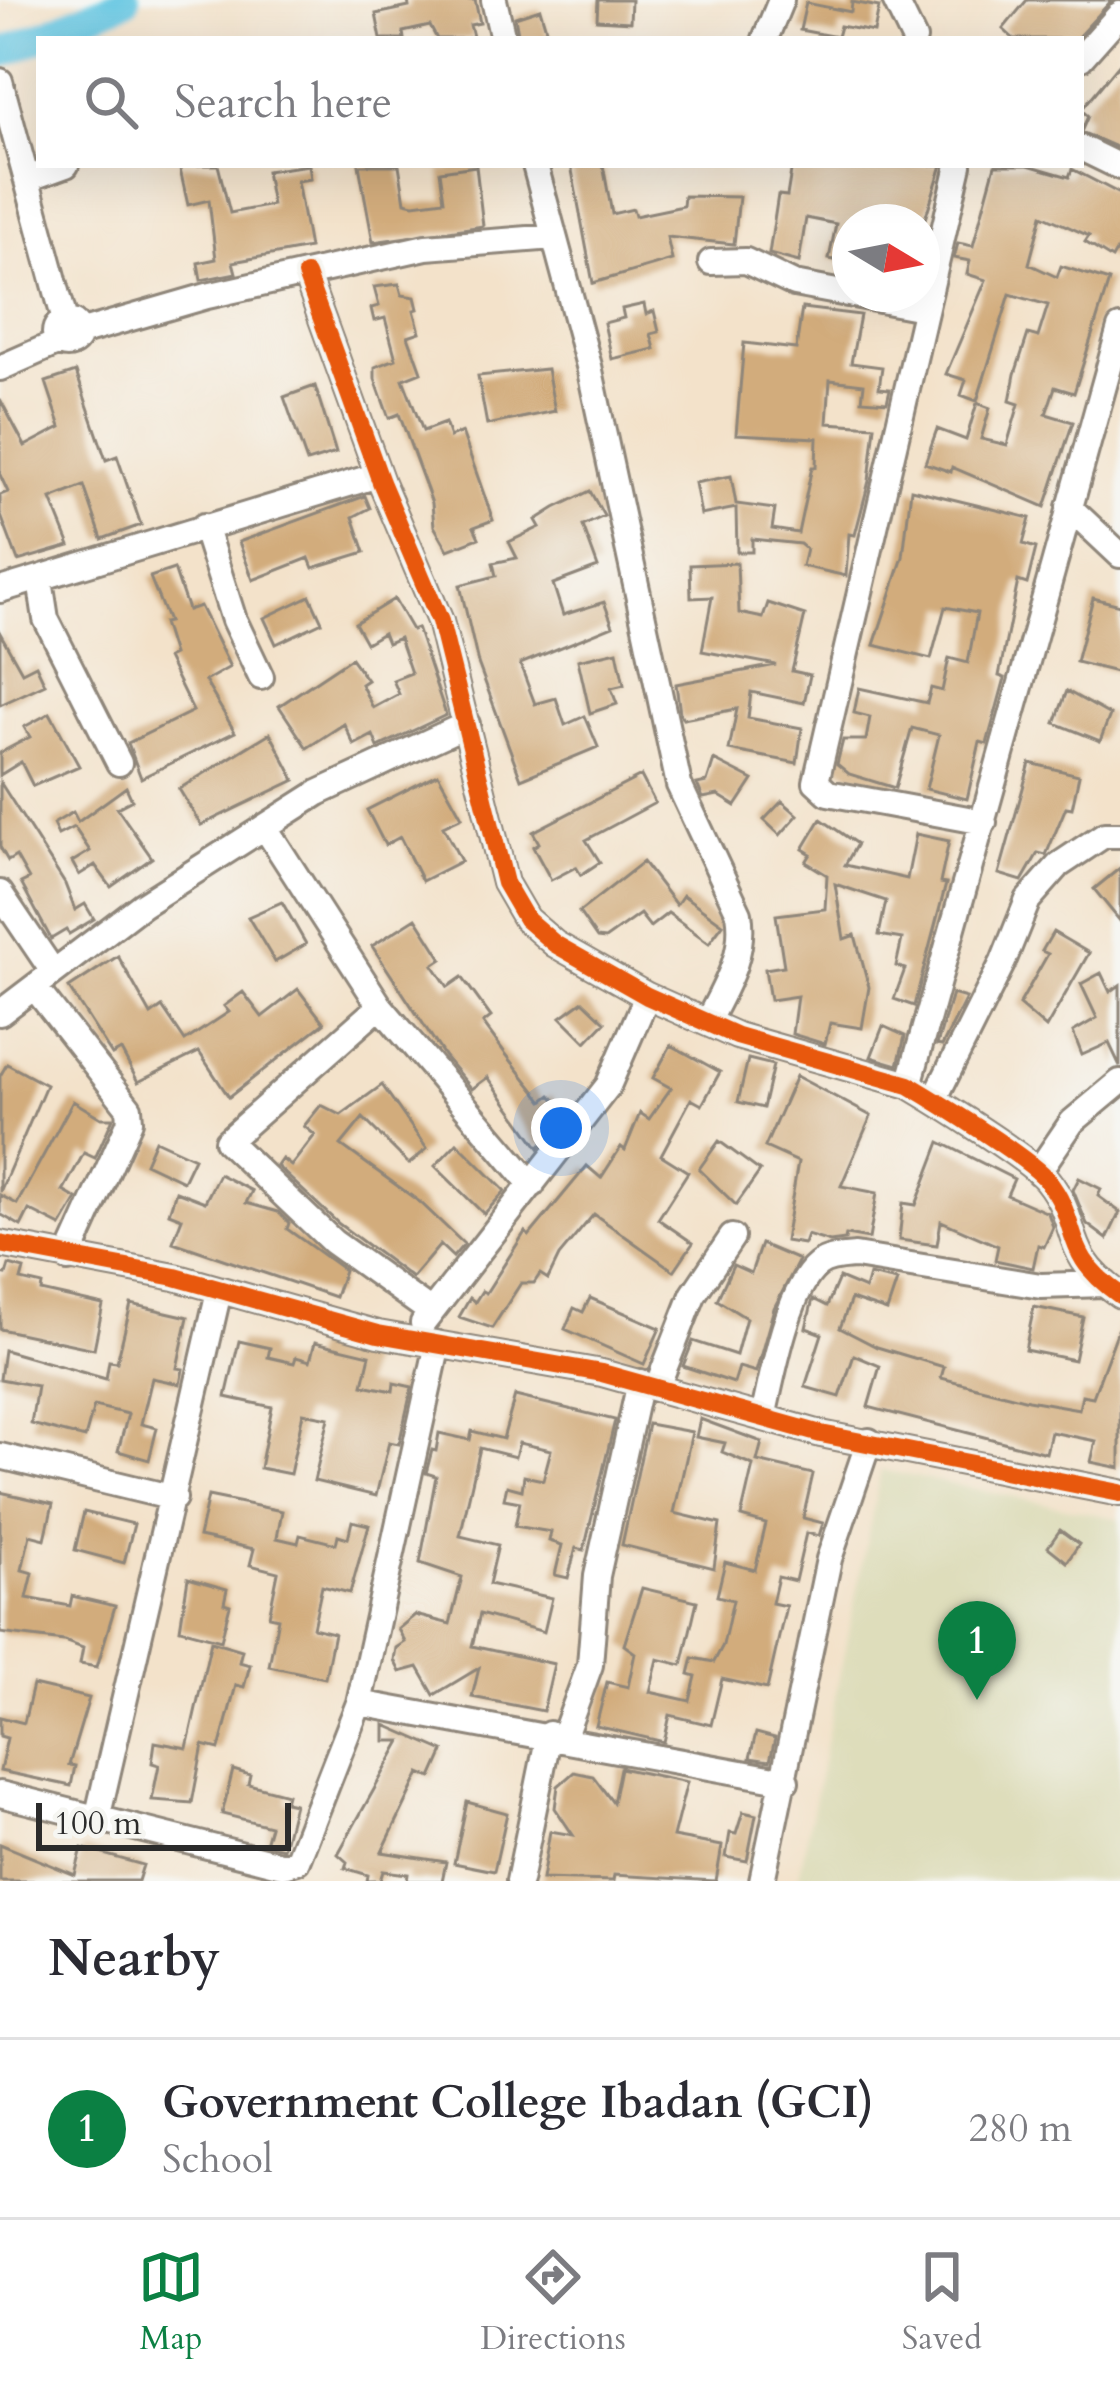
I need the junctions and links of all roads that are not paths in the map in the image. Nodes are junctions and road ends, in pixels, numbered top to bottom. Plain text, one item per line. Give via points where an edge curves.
1 (494, 0) edge
2 (781, 0) edge
3 (895, 0) edge
4 (1120, 14) edge
5 (502, 36) edge
6 (766, 36) edge
7 (913, 36) edge
8 (1084, 55) edge
9 (0, 82) edge
10 (1084, 149) edge
11 (1120, 166) edge
12 (58, 168) edge
13 (536, 168) edge
14 (957, 168) edge
15 (27, 179) junction
16 (554, 237) junction
17 (940, 239) edge
18 (711, 262) dead end
19 (307, 275) junction
20 (832, 291) edge
21 (922, 312) edge
22 (1120, 328) edge
23 (68, 332) junction
24 (0, 368) edge
25 (378, 475) junction
26 (1069, 507) junction
27 (204, 526) junction
28 (1120, 555) edge
29 (4, 580) edge
30 (40, 580) junction
31 (261, 677) dead end
32 (467, 724) junction
33 (119, 763) dead end
34 (984, 822) junction
35 (266, 829) junction
36 (1120, 835) edge
37 (0, 893) edge
38 (44, 979) junction
39 (647, 996) junction
40 (380, 1006) junction
41 (0, 1013) edge
42 (707, 1022) junction
43 (1120, 1082) edge
44 (909, 1085) junction
45 (934, 1100) junction
46 (1038, 1172) junction
47 (532, 1185) junction
48 (732, 1237) dead end
49 (0, 1244) edge
50 (68, 1259) junction
51 (1113, 1289) edge
52 (219, 1291) junction
53 (431, 1312) junction
54 (410, 1340) junction
55 (438, 1344) junction
56 (648, 1384) junction
57 (763, 1418) junction
58 (869, 1441) junction
59 (0, 1456) edge
60 (1120, 1493) edge
61 (174, 1498) junction
62 (359, 1703) junction
63 (557, 1735) junction
64 (786, 1781) junction
65 (0, 1794) edge
66 (97, 1820) junction
67 (519, 1881) edge
68 (762, 1881) edge

1 - 5 street
2 - 6 street
3 - 7 street
4 - 8 street
9 - 15 street
10 - 11 street
12 - 15 street
13 - 16 street
14 - 17 street
15 - 23 street
16 - 19 street via 426,247
16 - 42 street via 679,785 739,914 734,969
18 - 20 street via 746,261
19 - 23 street
19 - 25 street
21 - 34 street via 816,782 828,793
22 - 26 street
23 - 24 street
25 - 27 street
25 - 32 street via 440,621
26 - 28 street
26 - 34 street
27 - 30 street
27 - 31 street
29 - 30 street
30 - 33 street via 46,619
32 - 35 street via 318,793
32 - 39 street via 506,883 526,919
34 - 44 street
35 - 38 street via 142,905
35 - 40 street
36 - 45 street via 1104,835 1059,865 1028,900
37 - 38 street
38 - 41 street
38 - 50 street via 129,1108
39 - 42 street
39 - 47 street via 608,1086
40 - 47 street
40 - 53 street via 227,1141 333,1242
42 - 44 street
43 - 46 street via 1072,1122
44 - 45 street
45 - 46 street
46 - 51 street via 1088,1272
47 - 53 street
48 - 56 street
49 - 50 street
50 - 52 street
51 - 57 street via 830,1259 815,1266 786,1324
52 - 54 street
52 - 61 street
53 - 54 street
54 - 55 street
55 - 56 street
55 - 62 street
56 - 57 street
56 - 63 street via 597,1576 590,1664
57 - 58 street
58 - 60 street
58 - 64 street via 830,1559
59 - 61 street
61 - 66 street
62 - 63 street
62 - 66 street via 297,1861 283,1865
63 - 64 street
63 - 67 street
64 - 68 street
65 - 66 street

